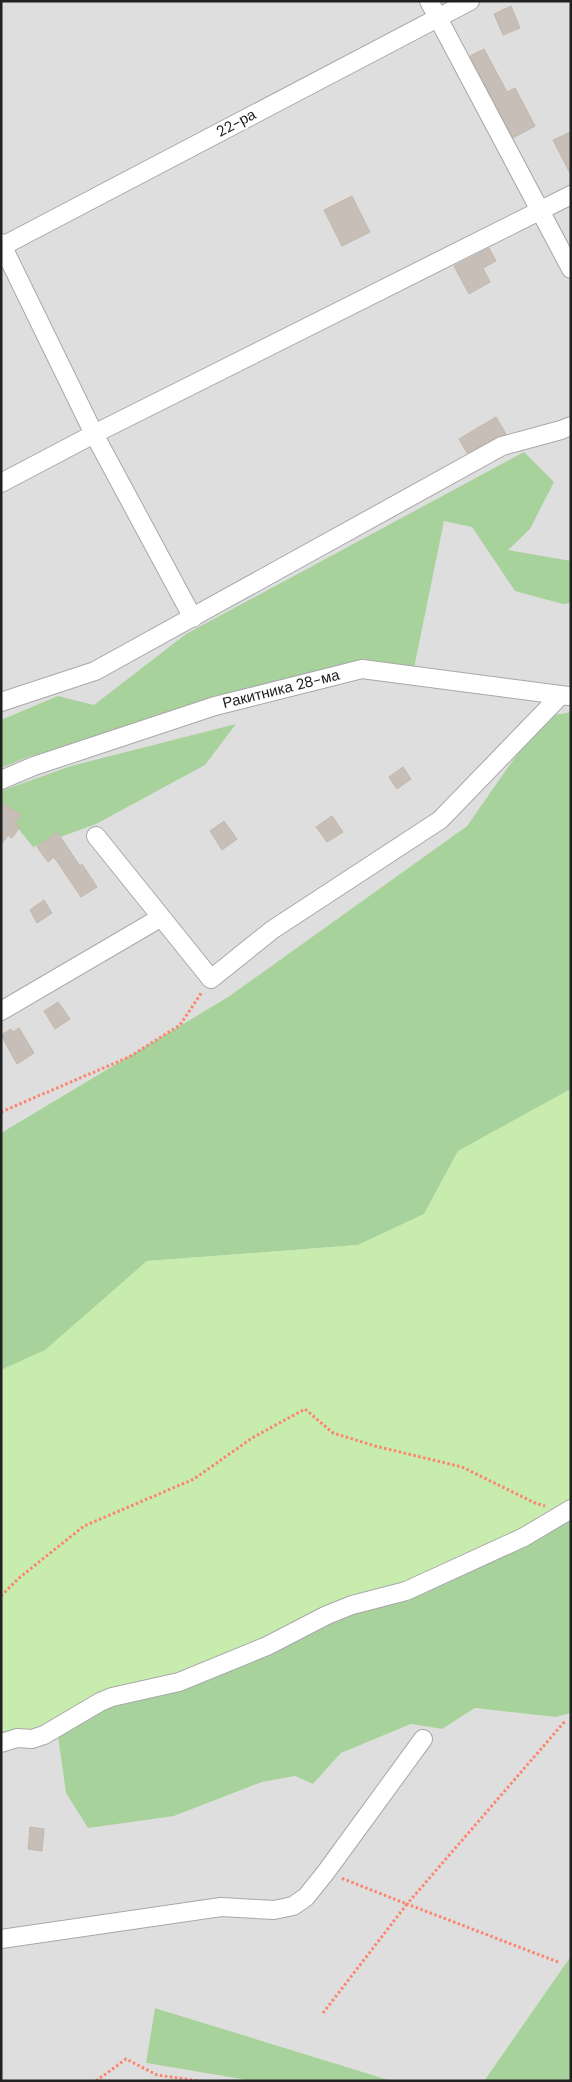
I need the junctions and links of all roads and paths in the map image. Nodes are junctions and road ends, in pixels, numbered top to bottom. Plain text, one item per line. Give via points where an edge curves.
1 (430, 1) edge
2 (470, 1) edge
3 (438, 17) junction
4 (571, 195) edge
5 (541, 211) junction
6 (2, 245) edge
7 (571, 269) edge
8 (571, 426) edge
9 (94, 434) junction
10 (1, 483) edge
11 (193, 618) junction
12 (566, 696) edge
13 (1, 702) edge
14 (1, 780) edge
15 (96, 836) dead end
16 (160, 918) junction
17 (211, 979) junction
18 (1, 1011) edge
19 (1, 1112) edge
20 (569, 1510) edge
21 (1, 1596) edge
22 (566, 1720) dead end
23 (423, 1739) dead end
24 (1, 1743) edge
25 (326, 1872) junction
26 (408, 1904) junction
27 (1, 1939) edge
28 (558, 1962) dead end
29 (323, 2013) dead end
30 (96, 2081) edge
31 (199, 2081) edge

1 - 3 street
2 - 3 street, 22-ра
3 - 5 street
3 - 6 street, 22-ра
4 - 5 street
5 - 7 street
5 - 9 street
6 - 9 street
8 - 11 street via 502,446
9 - 10 street
9 - 11 street
11 - 13 street via 94,671
12 - 14 street, Ракитника 28-ма via 362,668 215,706
12 - 17 street via 440,820 272,930
15 - 16 street
16 - 17 street
16 - 18 street
17 - 19 path via 180,1025 128,1056
20 - 21 path via 535,1503 462,1467 333,1433 305,1409 252,1438 194,1479 84,1526
20 - 24 street via 515,1541 406,1592 327,1615 268,1646 179,1682 112,1697 44,1736
22 - 26 path
23 - 25 street
25 - 26 path
25 - 27 street via 306,1897 293,1906 274,1910 221,1907
26 - 28 path
26 - 29 path
30 - 31 path via 126,2059 157,2075

